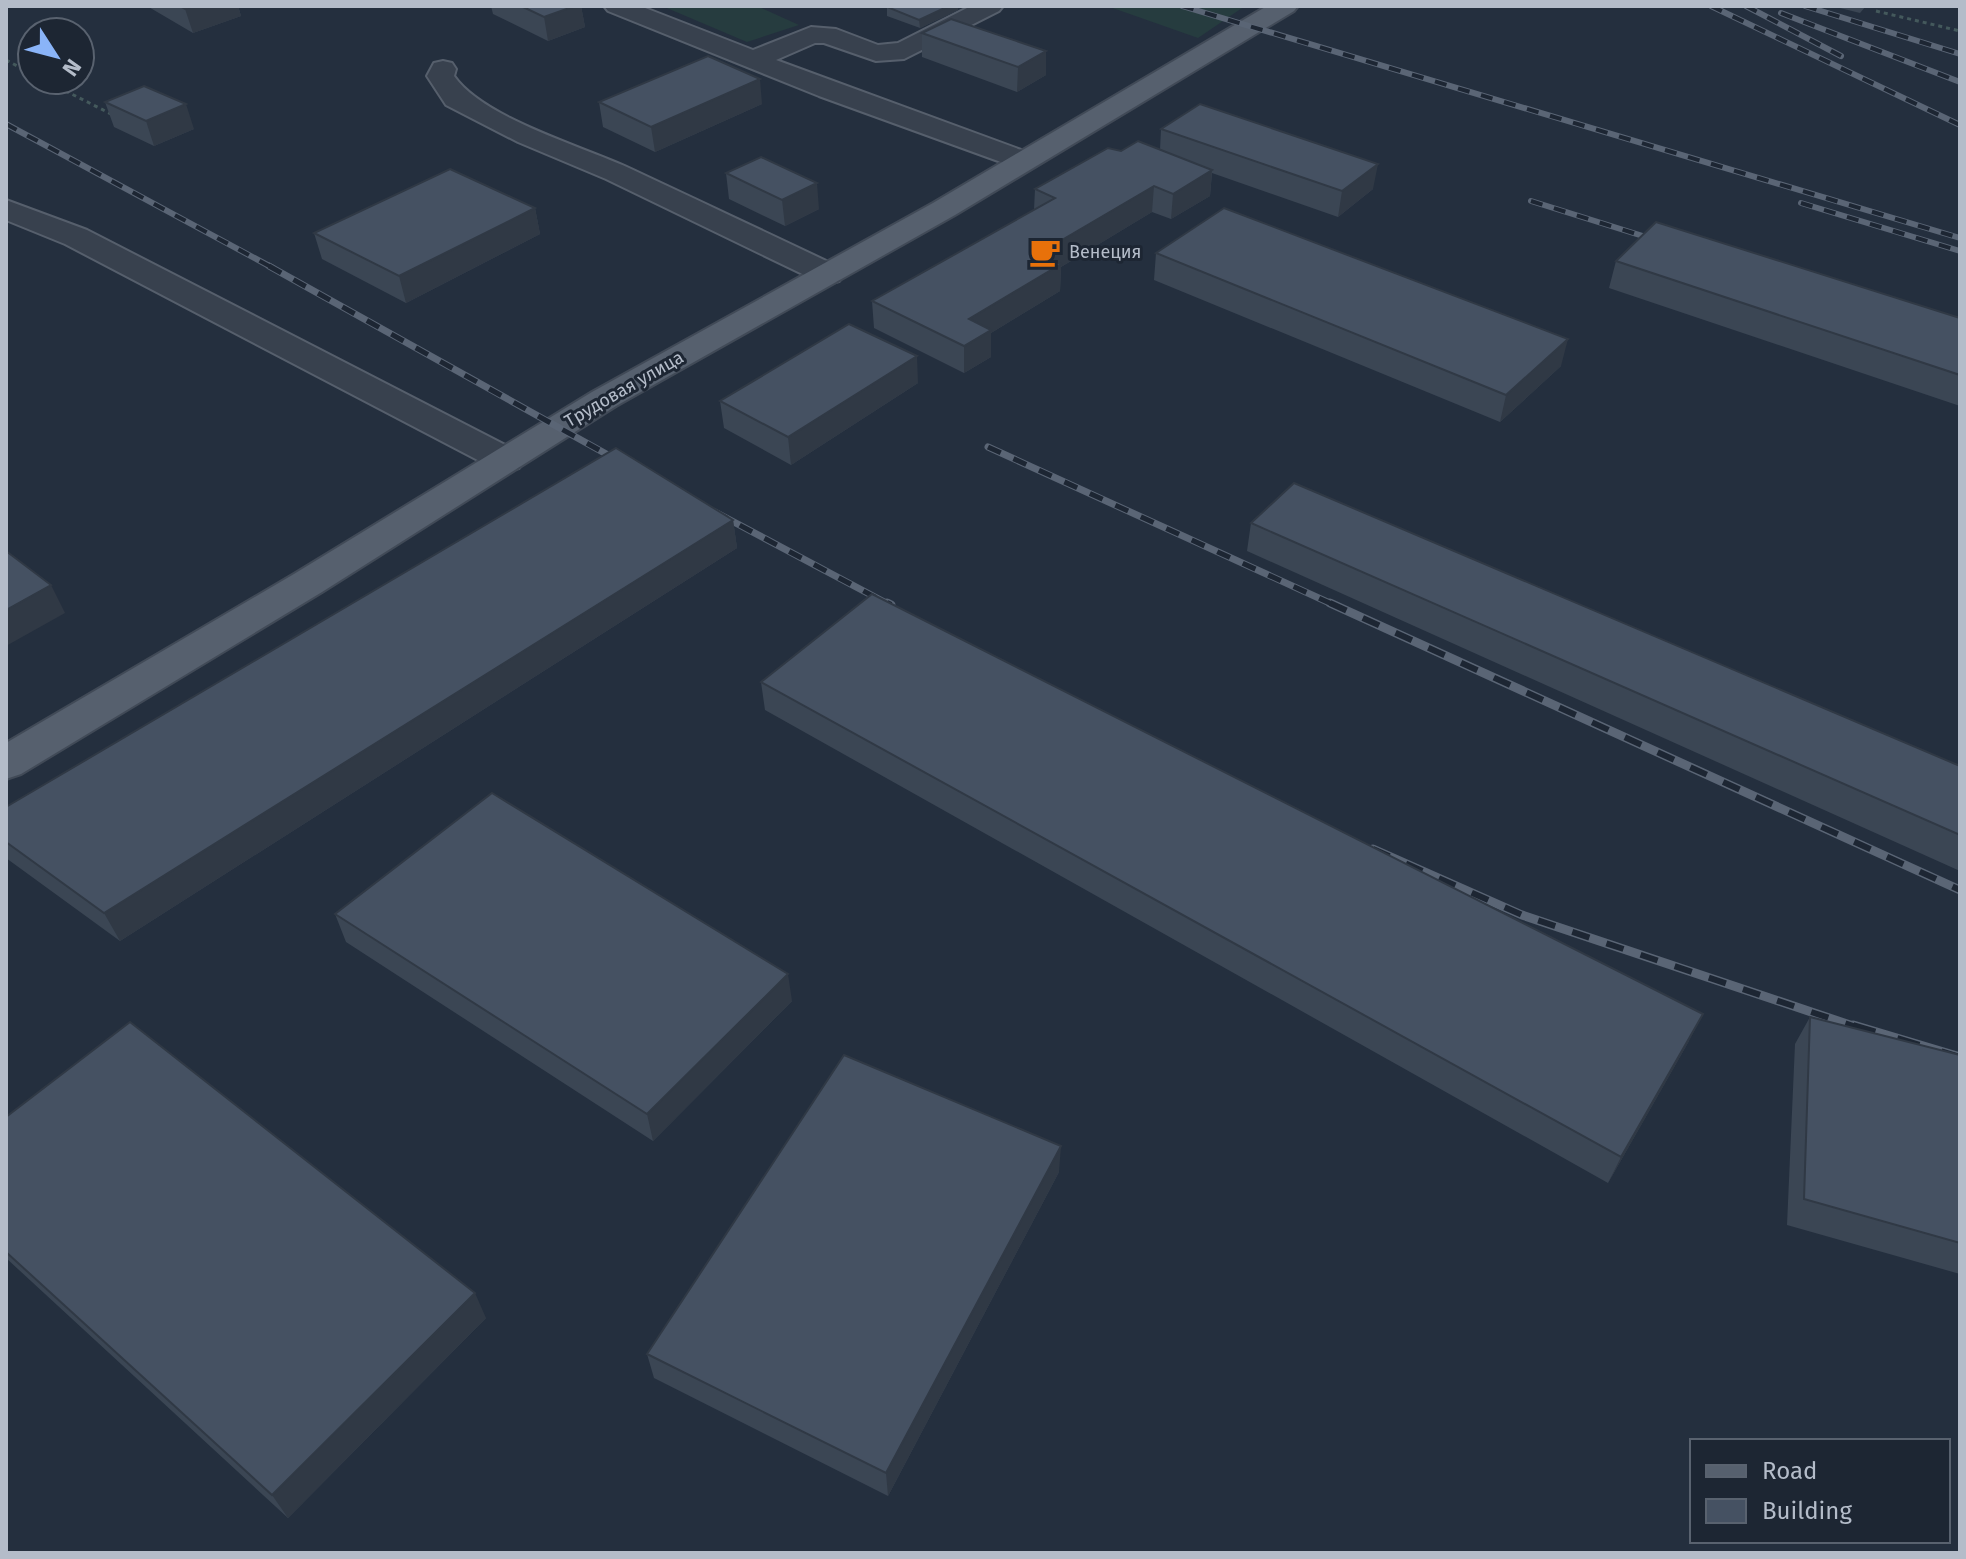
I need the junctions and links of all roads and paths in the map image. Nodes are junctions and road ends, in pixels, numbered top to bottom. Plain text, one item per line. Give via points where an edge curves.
1 (617, 6) edge
2 (990, 6) edge
3 (1285, 6) edge
4 (1876, 11) dead end
5 (1960, 31) edge
6 (753, 60) junction
7 (443, 69) dead end
8 (75, 96) edge
9 (125, 122) edge
10 (1022, 160) junction
11 (6, 209) edge
12 (828, 274) junction
13 (506, 460) junction
14 (6, 763) edge

1 - 6 street
2 - 6 street via 904,51 876,53 827,35 811,35
3 - 10 main road, Трудовая улица
4 - 5 path
6 - 10 street
7 - 12 street via 440,76 456,99
8 - 9 path
10 - 12 main road, Трудовая улица
11 - 13 street via 76,237
12 - 13 main road, Трудовая улица
13 - 14 main road, Трудовая улица

